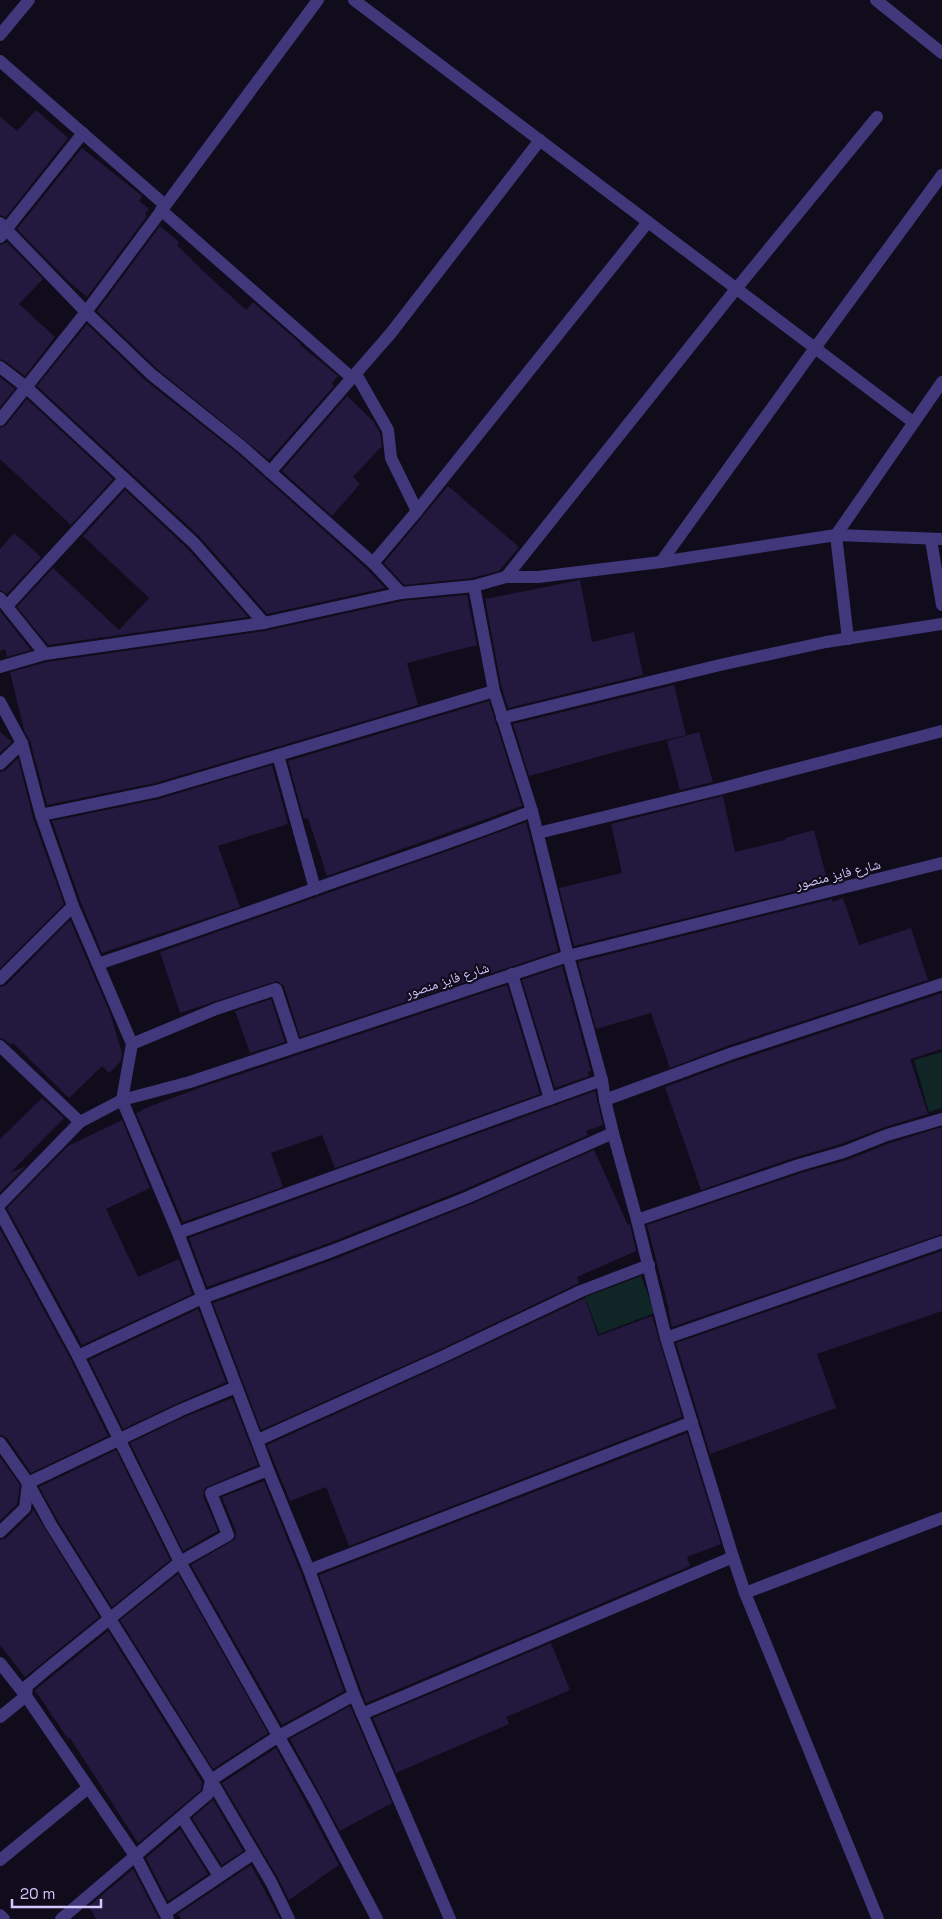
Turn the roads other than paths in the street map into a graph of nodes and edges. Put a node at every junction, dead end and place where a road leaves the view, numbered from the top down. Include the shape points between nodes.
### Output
1 (28, 0) edge
2 (318, 0) edge
3 (354, 0) edge
4 (876, 0) edge
5 (0, 35) edge
6 (942, 53) edge
7 (0, 61) edge
8 (876, 117) dead end
9 (83, 133) junction
10 (540, 140) junction
11 (942, 175) edge
12 (163, 207) junction
13 (648, 222) junction
14 (2, 230) edge
15 (736, 288) junction
16 (86, 312) junction
17 (815, 348) junction
18 (0, 367) edge
19 (354, 376) junction
20 (942, 382) edge
21 (26, 387) junction
22 (0, 420) edge
23 (913, 422) junction
24 (270, 472) junction
25 (124, 479) junction
26 (417, 512) junction
27 (836, 535) junction
28 (936, 540) edge
29 (661, 562) junction
30 (373, 563) junction
31 (506, 577) junction
32 (474, 586) junction
33 (401, 593) junction
34 (3, 602) edge
35 (942, 605) edge
36 (264, 623) junction
37 (942, 624) edge
38 (848, 639) junction
39 (45, 654) junction
40 (0, 667) edge
41 (494, 692) junction
42 (0, 702) edge
43 (502, 718) junction
44 (942, 731) edge
45 (22, 743) junction
46 (278, 755) junction
47 (0, 764) edge
48 (532, 811) junction
49 (41, 815) junction
50 (538, 832) junction
51 (942, 864) edge
52 (315, 889) junction
53 (73, 906) junction
54 (568, 956) junction
55 (98, 964) junction
56 (512, 974) junction
57 (0, 979) edge
58 (942, 984) edge
59 (132, 1044) junction
60 (0, 1046) edge
61 (295, 1046) junction
62 (602, 1080) junction
63 (550, 1099) junction
64 (122, 1100) junction
65 (605, 1100) junction
66 (942, 1119) edge
67 (80, 1122) junction
68 (613, 1133) junction
69 (0, 1204) edge
70 (0, 1212) edge
71 (637, 1220) junction
72 (178, 1233) junction
73 (942, 1242) edge
74 (649, 1265) junction
75 (202, 1298) junction
76 (666, 1338) junction
77 (78, 1356) junction
78 (236, 1387) junction
79 (692, 1422) junction
80 (119, 1440) junction
81 (258, 1440) junction
82 (0, 1443) edge
83 (268, 1470) junction
84 (28, 1483) junction
85 (942, 1518) edge
86 (0, 1532) edge
87 (733, 1557) junction
88 (180, 1562) junction
89 (309, 1570) junction
90 (745, 1593) junction
91 (110, 1620) junction
92 (0, 1663) edge
93 (354, 1695) junction
94 (26, 1696) junction
95 (362, 1714) junction
96 (0, 1717) edge
97 (277, 1737) junction
98 (211, 1780) junction
99 (88, 1788) junction
100 (182, 1816) junction
101 (254, 1853) junction
102 (136, 1857) junction
103 (0, 1860) edge
104 (219, 1876) junction
105 (0, 1915) edge
106 (167, 1916) edge
107 (4, 1919) edge
108 (61, 1919) edge
109 (289, 1919) edge
110 (377, 1919) edge
111 (450, 1919) edge
112 (878, 1919) edge

1 - 5 street
2 - 12 street
3 - 10 street
4 - 6 street
7 - 9 street
8 - 15 street
9 - 12 street
9 - 14 street
10 - 13 street
10 - 19 street
11 - 17 street
12 - 16 street
12 - 19 street
13 - 15 street
13 - 26 street
14 - 16 street
15 - 17 street
15 - 31 street
16 - 21 street
16 - 24 street via 151,374
17 - 23 street
17 - 29 street
18 - 21 street
19 - 24 street
19 - 26 street via 388,430 390,458
20 - 23 street
21 - 22 street
21 - 25 street
23 - 27 street
24 - 30 street
25 - 34 street
25 - 36 street via 194,544
26 - 30 street
27 - 28 street
27 - 29 street
27 - 38 street
28 - 35 street
29 - 31 street via 538,577
30 - 33 street
31 - 32 street
32 - 33 street
32 - 41 street
33 - 36 street
34 - 39 street
36 - 39 street
37 - 38 street
38 - 43 street via 720,664
39 - 40 street
41 - 43 street
41 - 46 street
42 - 45 street
43 - 48 street
44 - 50 street
45 - 47 street
45 - 49 street
46 - 49 street via 157,791
46 - 52 street
48 - 50 street
48 - 52 street
49 - 53 street
50 - 54 street
51 - 54 street, شارع فايز منصور
52 - 55 street
53 - 55 street
53 - 57 street
54 - 56 street, شارع فايز منصور
54 - 62 street
55 - 59 street
56 - 61 street, شارع فايز منصور
56 - 63 street
58 - 65 street via 730,1054
59 - 61 street via 276,989
59 - 64 street
60 - 67 street
61 - 64 street, شارع فايز منصور via 190,1082
62 - 63 street
62 - 65 street
63 - 72 street
64 - 67 street, شارع فايز منصور
64 - 72 street
65 - 68 street
66 - 71 street
67 - 69 street, شارع فايز منصور
68 - 71 street
68 - 75 street via 457,1202 332,1252
70 - 77 street
71 - 74 street
72 - 75 street
73 - 76 street
74 - 76 street
74 - 81 street via 581,1291
75 - 77 street
75 - 78 street
76 - 79 street
77 - 80 street
78 - 80 street
78 - 81 street
79 - 87 street
79 - 89 street
80 - 84 street
80 - 88 street
81 - 83 street
82 - 84 street
83 - 88 street via 211,1493 228,1535
83 - 89 street
84 - 86 street via 25,1508
84 - 91 street
85 - 90 street
87 - 90 street
87 - 95 street
88 - 91 street
88 - 97 street
89 - 93 street
90 - 112 street
91 - 94 street via 28,1686
91 - 98 street
92 - 94 street
93 - 95 street
93 - 97 street
94 - 96 street
94 - 99 street
95 - 111 street
97 - 98 street
97 - 110 street
98 - 100 street via 208,1794
98 - 101 street
99 - 102 street
99 - 103 street
100 - 102 street
100 - 104 street
101 - 104 street
101 - 109 street
102 - 106 street
102 - 108 street
104 - 106 street
105 - 107 street

